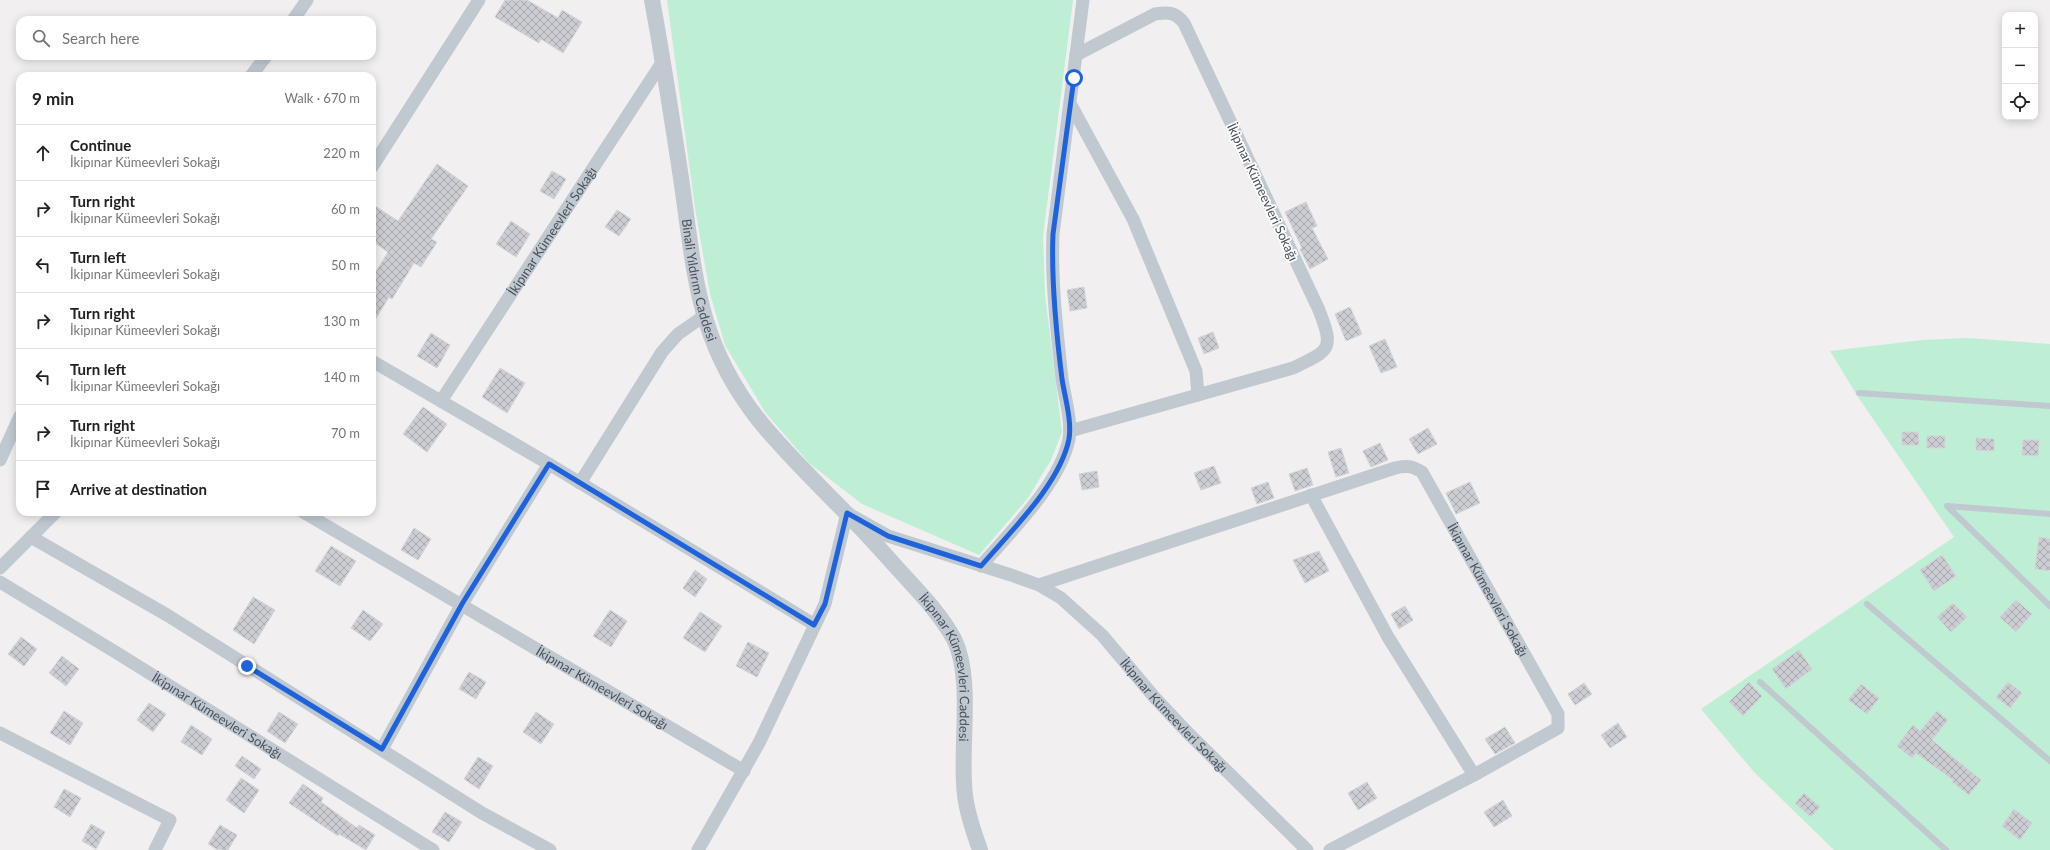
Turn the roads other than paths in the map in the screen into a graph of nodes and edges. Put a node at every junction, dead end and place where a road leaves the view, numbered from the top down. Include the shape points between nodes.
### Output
1 (307, 0) edge
2 (479, 0) edge
3 (652, 0) edge
4 (1083, 0) edge
5 (296, 16) edge
6 (1076, 56) junction
7 (263, 60) edge
8 (663, 61) junction
9 (254, 72) edge
10 (1070, 105) junction
11 (376, 161) edge
12 (704, 316) junction
13 (376, 363) edge
14 (1859, 393) dead end
15 (1198, 395) junction
16 (441, 401) junction
17 (2050, 406) edge
18 (16, 425) edge
19 (1070, 431) junction
20 (0, 460) edge
21 (549, 464) junction
22 (580, 483) junction
23 (1311, 495) junction
24 (847, 513) junction
25 (2050, 514) edge
26 (52, 516) edge
27 (310, 516) edge
28 (31, 537) junction
29 (981, 566) junction
30 (0, 568) edge
31 (0, 582) edge
32 (1039, 585) junction
33 (462, 604) junction
34 (1867, 604) dead end
35 (2050, 606) edge
36 (814, 625) junction
37 (1760, 682) dead end
38 (0, 733) edge
39 (382, 749) junction
40 (2050, 760) edge
41 (744, 771) junction
42 (1474, 775) junction
43 (155, 850) edge
44 (433, 850) edge
45 (550, 850) edge
46 (698, 850) edge
47 (980, 850) edge
48 (1306, 850) edge
49 (1330, 850) edge
50 (1946, 850) edge

1 - 5 street
2 - 11 street
3 - 8 street, Binali Yıldırım Caddesi
4 - 6 street
6 - 10 street
6 - 15 street, İkipınar Kümeevleri Sokağı via 1156,14 1168,12 1177,15 1184,23 1328,333 1328,343 1322,352 1293,368
7 - 9 street
8 - 12 street, Binali Yıldırım Caddesi via 694,271
8 - 16 street, İkipınar Kümeevleri Sokağı
10 - 15 street via 1133,219 1196,371
10 - 19 street via 1052,259 1062,379
12 - 22 street via 678,334 662,352
12 - 24 street, Binali Yıldırım Caddesi via 720,360 757,418 810,478
13 - 16 street
14 - 17 lane
15 - 19 street, İkipınar Kümeevleri Sokağı
16 - 21 street
18 - 20 street
19 - 29 street via 1069,440 1052,478 1030,509
21 - 22 street
21 - 33 street
22 - 36 street
23 - 32 street, İkipınar Kümeevleri Sokağı
23 - 42 street via 1388,637
23 - 42 street, İkipınar Kümeevleri Sokağı via 1405,466 1414,467 1422,472 1427,480 1558,714 1558,728 1550,734
24 - 29 street, İkipınar Kümeevleri Sokağı via 888,536
24 - 36 street via 825,604
24 - 47 street, İkipınar Kümeevleri Caddesi via 914,587 954,640 961,659 964,692 965,795
25 - 35 lane via 1947,506
26 - 28 street
27 - 33 street, İkipınar Kümeevleri Sokağı
28 - 30 street
28 - 39 street via 167,615
29 - 32 street, İkipınar Kümeevleri Sokağı
31 - 44 street, İkipınar Kümeevleri Sokağı via 130,660
32 - 48 street, İkipınar Kümeevleri Sokağı via 1061,598 1080,614 1188,733
33 - 39 street
33 - 41 street, İkipınar Kümeevleri Sokağı
34 - 40 lane
36 - 41 street via 763,736
37 - 50 lane
38 - 43 street via 170,820
39 - 45 street via 482,812
41 - 46 street
42 - 49 street, İkipınar Kümeevleri Sokağı

